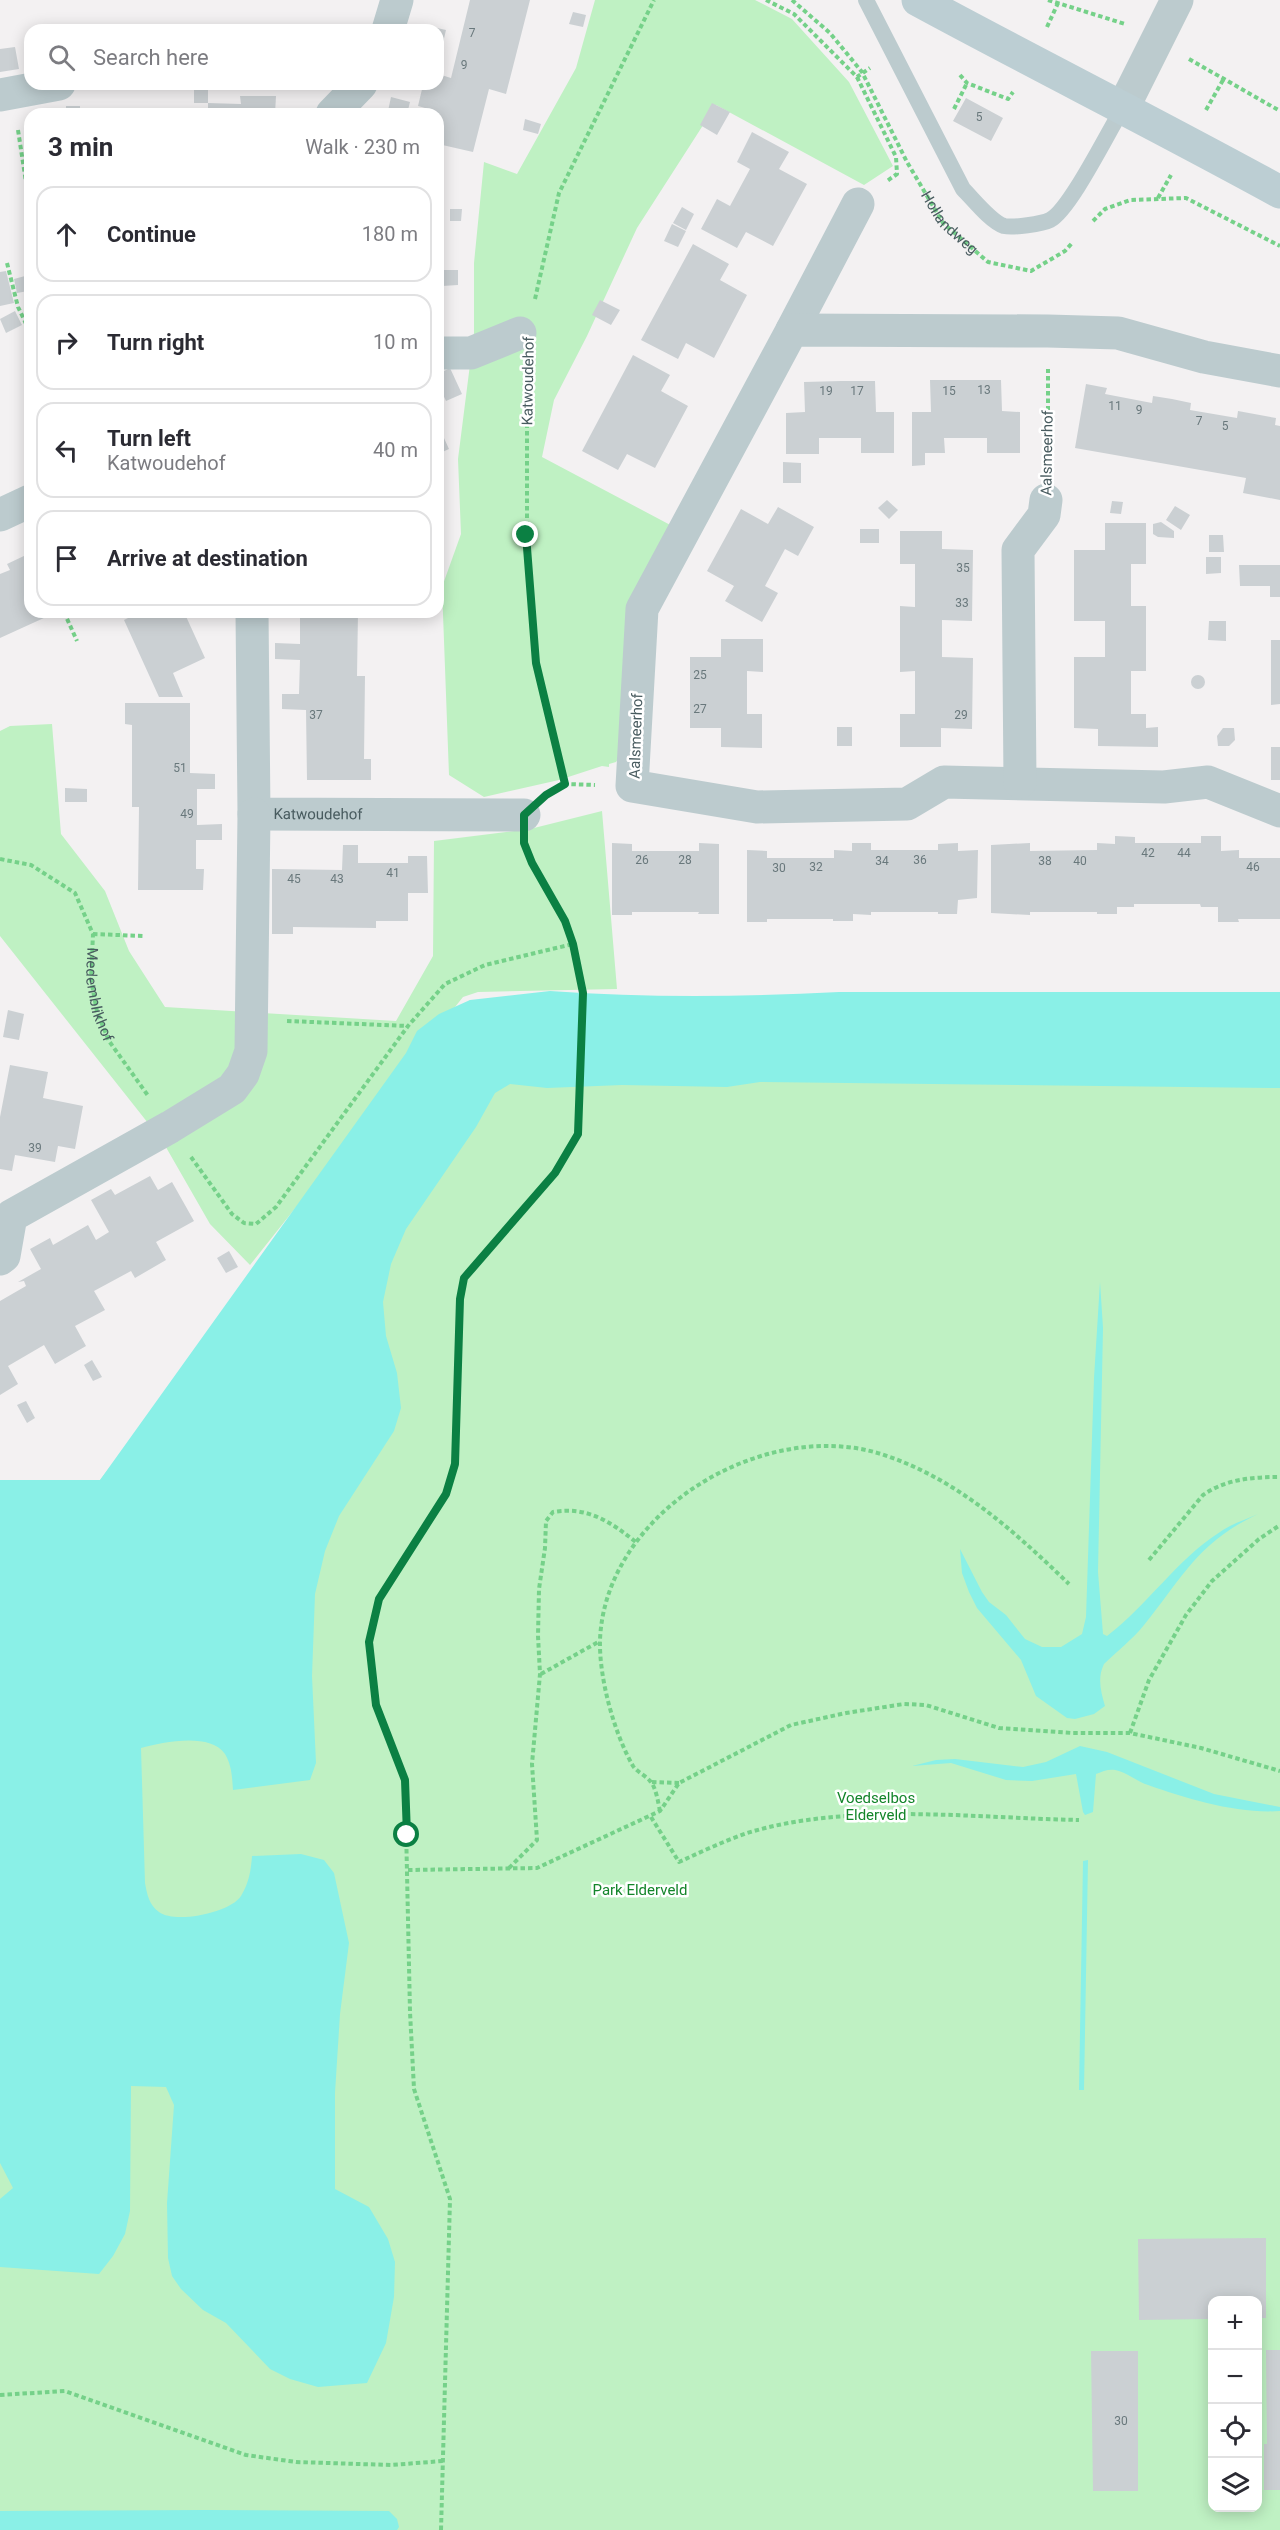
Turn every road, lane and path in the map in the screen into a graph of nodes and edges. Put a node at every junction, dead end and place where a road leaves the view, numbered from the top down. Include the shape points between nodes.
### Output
1 (397, 0) edge
2 (654, 0) edge
3 (766, 0) edge
4 (792, 0) edge
5 (866, 0) edge
6 (918, 0) edge
7 (1048, 0) edge
8 (1177, 0) edge
9 (390, 24) edge
10 (1157, 40) junction
11 (893, 57) junction
12 (862, 72) junction
13 (960, 75) dead end
14 (857, 77) junction
15 (1223, 80) dead end
16 (967, 82) dead end
17 (27, 90) edge
18 (355, 90) edge
19 (6, 94) edge
20 (338, 108) edge
21 (1123, 108) junction
22 (1280, 111) edge
23 (24, 173) edge
24 (1280, 192) edge
25 (858, 204) joint
26 (1089, 225) dead end
27 (1081, 234) dead end
28 (1280, 246) edge
29 (7, 263) dead end
30 (24, 320) edge
31 (527, 320) joint
32 (792, 330) junction
33 (1048, 331) junction
34 (444, 353) edge
35 (527, 365) dead end
36 (1280, 371) edge
37 (1046, 500) joint
38 (24, 504) edge
39 (0, 515) edge
40 (67, 618) edge
41 (252, 618) edge
42 (77, 641) dead end
43 (1020, 782) junction
44 (1280, 811) edge
45 (254, 814) junction
46 (524, 815) junction
47 (0, 859) edge
48 (93, 934) junction
49 (143, 936) dead end
50 (573, 944) junction
51 (251, 1019) junction
52 (408, 1026) junction
53 (170, 1127) junction
54 (0, 1259) edge
55 (1280, 1477) edge
56 (1280, 1525) edge
57 (636, 1543) junction
58 (1149, 1560) dead end
59 (1069, 1584) dead end
60 (600, 1641) junction
61 (540, 1674) junction
62 (1131, 1732) junction
63 (1280, 1771) edge
64 (652, 1782) junction
65 (679, 1783) junction
66 (660, 1811) junction
67 (651, 1817) junction
68 (1079, 1820) dead end
69 (509, 1869) junction
70 (408, 1870) junction
71 (0, 2395) edge
72 (442, 2461) junction
73 (441, 2530) edge

1 - 9 street
2 - 31 path via 559,193
3 - 14 path via 795,14
4 - 12 path, Hollandweg via 830,33
5 - 11 lane, Hollandweg
6 - 21 street
7 - 10 path via 1126,25
8 - 10 street
10 - 21 street
11 - 12 path
11 - 21 lane, Hollandweg via 963,189 1004,226 1051,220 1068,202
12 - 14 path
12 - 27 path, Hollandweg via 943,223 988,262 1032,271 1065,251
13 - 16 path
14 - 25 path via 896,157 897,174
15 - 22 path
17 - 19 street
18 - 20 street
19 - 23 path
21 - 24 street
25 - 32 street, Aalsmeerhof
26 - 28 path via 1105,208 1130,200 1186,198
29 - 30 path
31 - 34 street, Katwoudehof via 471,353
32 - 33 street
32 - 43 street, Aalsmeerhof via 642,609 632,786 757,807 908,804 944,782
33 - 36 street via 1118,333 1204,357
33 - 37 path, Aalsmeerhof
35 - 46 path, Katwoudehof via 526,535 536,663 565,784
37 - 43 street, Aalsmeerhof via 1044,515 1018,550
38 - 39 street
40 - 42 path
41 - 45 street, Katwoudehof
43 - 44 street, Aalsmeerhof via 1164,787 1208,782
45 - 46 street, Katwoudehof
45 - 51 street, Katwoudehof
46 - 50 path via 524,843
47 - 48 path, Medemblikhof via 31,865 75,892
48 - 49 path
48 - 53 path, Medemblikhof via 91,979 97,1012 109,1041
50 - 52 path via 485,965 445,984
50 - 70 path via 583,993 578,1134 555,1173 464,1278 455,1464 446,1494 379,1599 369,1642 376,1705 405,1780
51 - 52 path
51 - 53 street, Katwoudehof via 251,1051 243,1074 231,1089
52 - 53 path, Medemblikhof via 276,1208 256,1224 243,1223 232,1214
53 - 54 street via 11,1216 4,1256
55 - 58 path via 1245,1478 1214,1487 1203,1494
56 - 62 path via 1212,1581 1186,1615 1149,1680
57 - 59 path via 667,1508 702,1482 762,1454 798,1448 841,1448 878,1453 955,1488 1006,1525
57 - 60 path via 615,1577
57 - 61 path via 611,1522 581,1511 553,1512 546,1521 538,1613
60 - 61 path
60 - 64 path via 619,1737 635,1769
61 - 69 path via 532,1764 537,1840
62 - 63 path
62 - 65 path via 999,1728 926,1705 904,1704 791,1725
64 - 65 path
64 - 66 path
65 - 66 path
66 - 67 path
67 - 68 path via 679,1862 748,1833 806,1821 870,1815
67 - 69 path via 537,1868
69 - 70 path
70 - 72 path via 414,2088 450,2199
71 - 72 path via 65,2391 246,2455 296,2462
72 - 73 path

